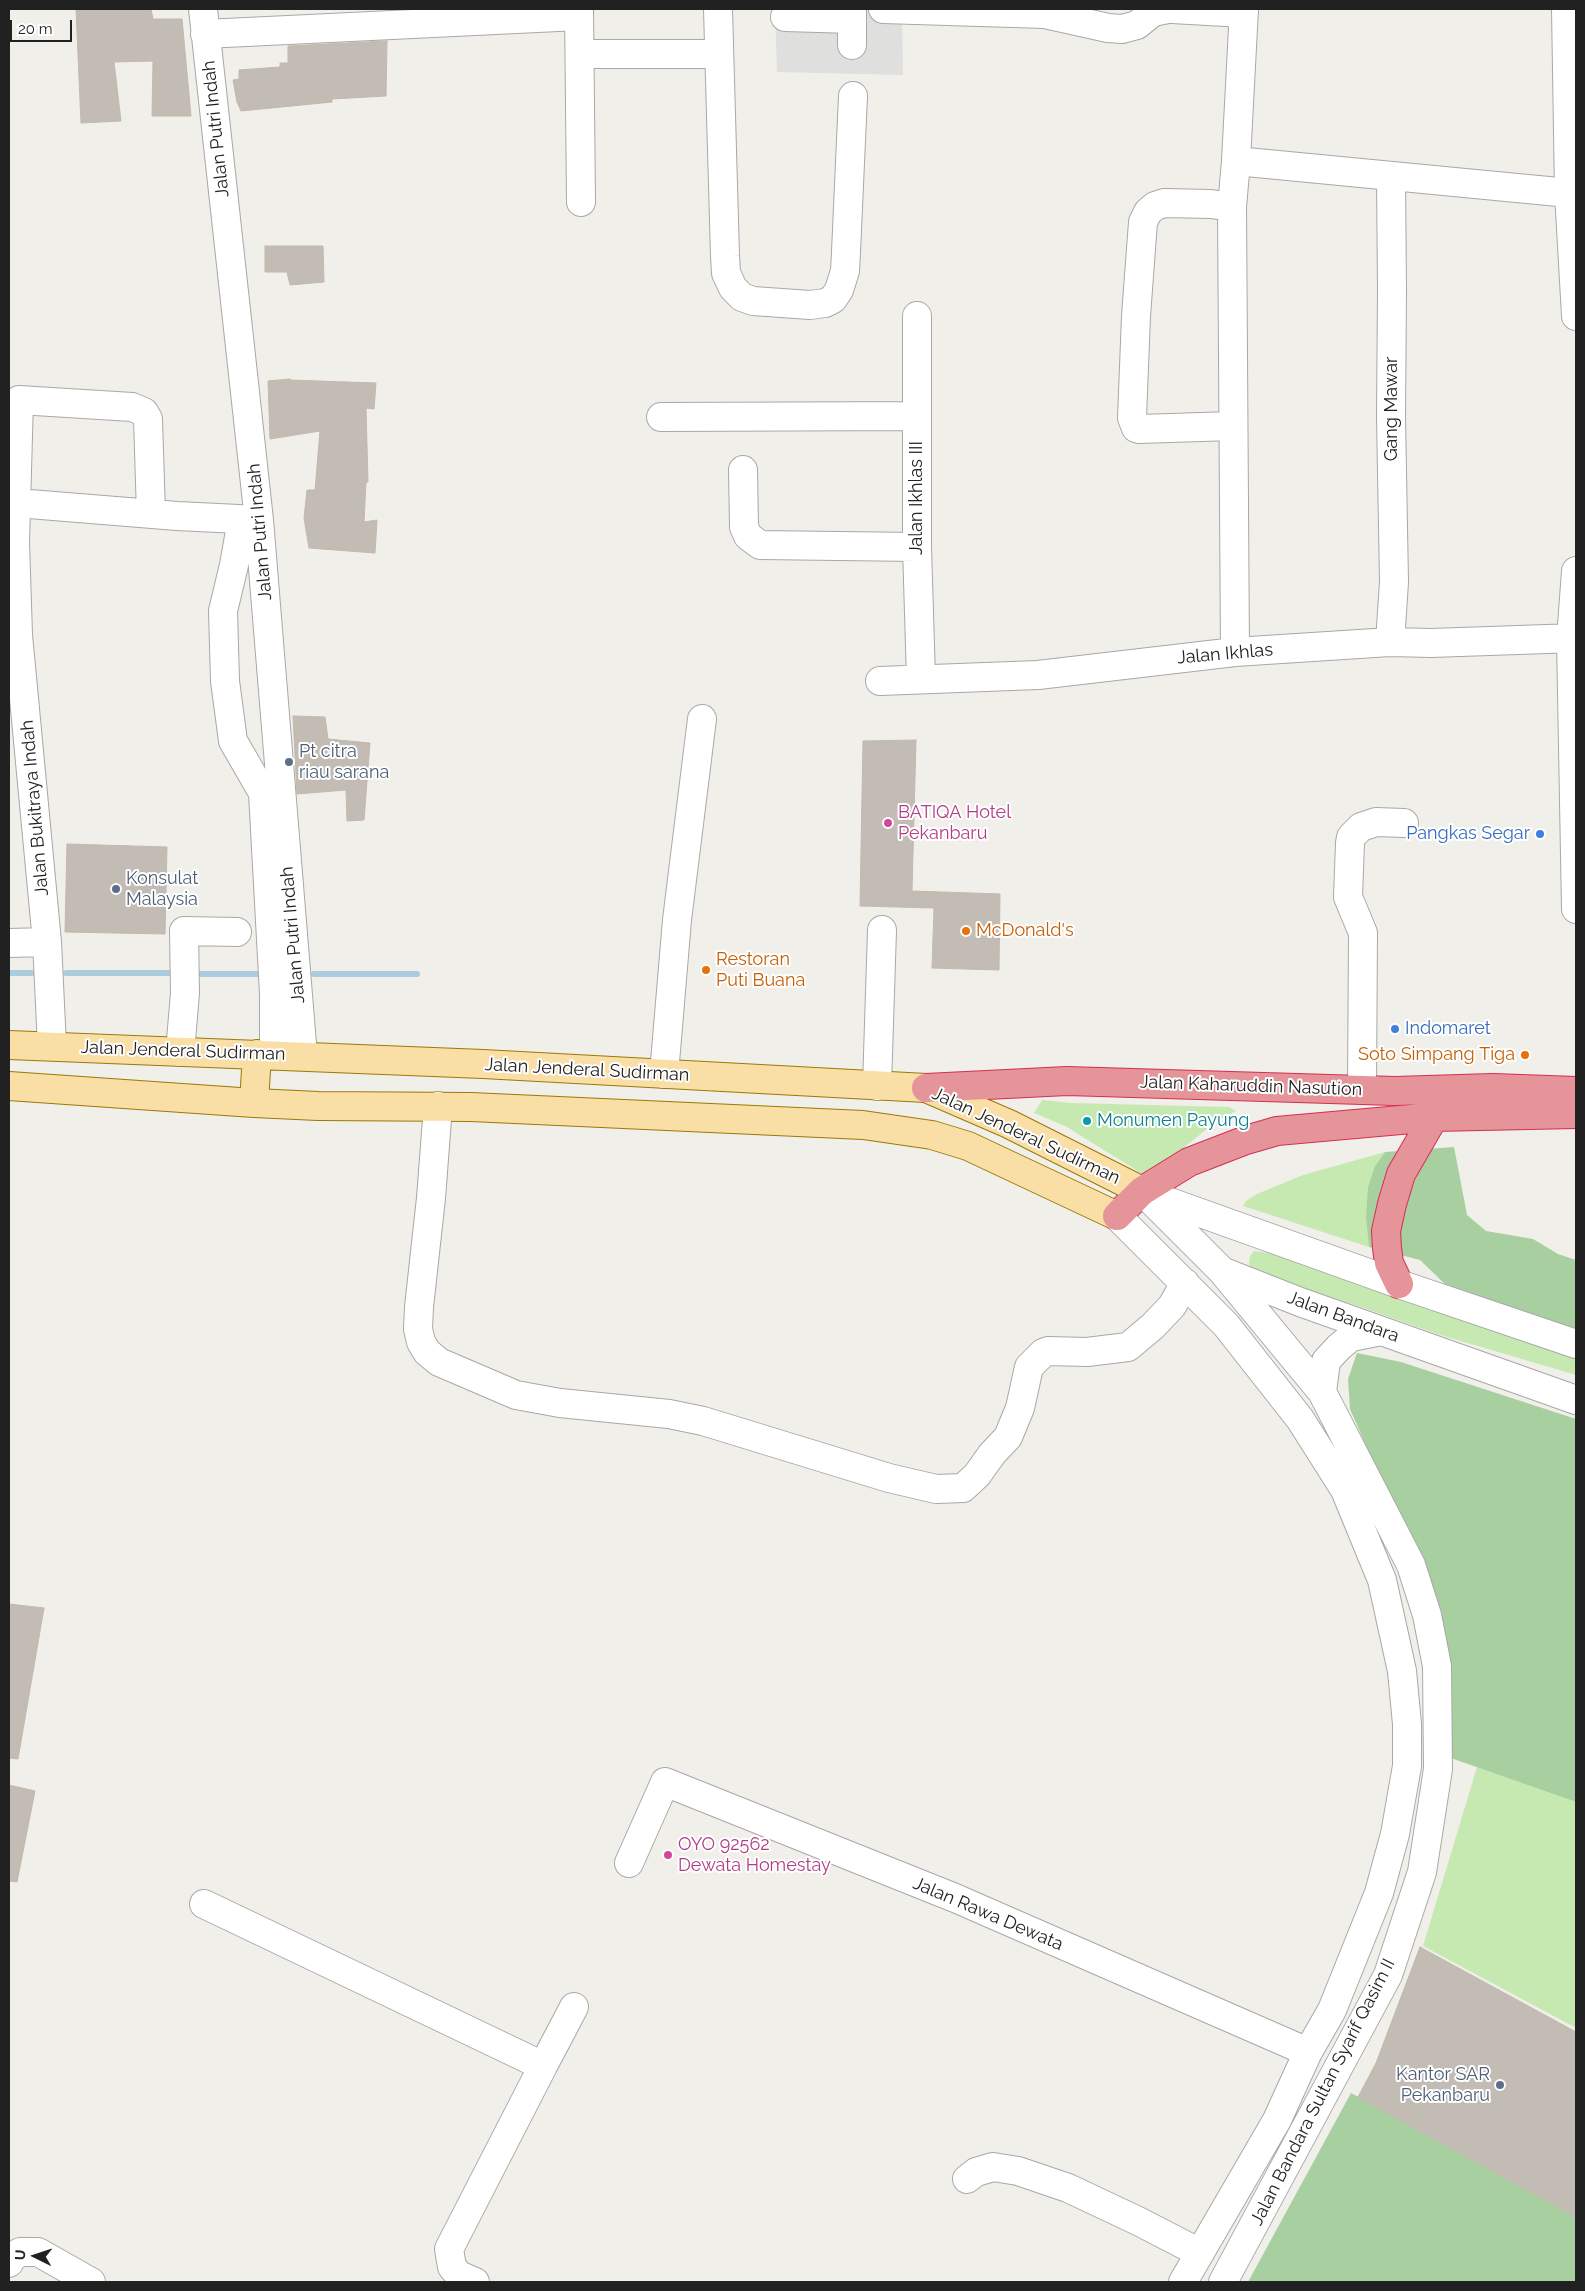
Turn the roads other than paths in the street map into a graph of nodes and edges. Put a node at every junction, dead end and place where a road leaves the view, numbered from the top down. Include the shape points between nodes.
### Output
1 (718, 9) edge
2 (883, 9) edge
3 (1170, 9) edge
4 (1566, 9) edge
5 (1244, 11) edge
6 (579, 13) edge
7 (785, 17) dead end
8 (204, 21) edge
9 (852, 24) edge
10 (580, 54) junction
11 (719, 54) junction
12 (853, 96) dead end
13 (1236, 161) junction
14 (1391, 176) junction
15 (1569, 193) junction
16 (581, 202) dead end
17 (1232, 207) junction
18 (917, 316) dead end
19 (1576, 316) edge
20 (916, 416) junction
21 (661, 417) dead end
22 (1233, 426) junction
23 (743, 470) dead end
24 (17, 503) junction
25 (150, 514) junction
26 (250, 520) junction
27 (917, 547) junction
28 (12, 569) edge
29 (1576, 571) edge
30 (1573, 638) edge
31 (1390, 642) junction
32 (1235, 652) junction
33 (920, 679) junction
34 (880, 681) dead end
35 (702, 719) dead end
36 (263, 793) junction
37 (283, 814) junction
38 (1574, 818) edge
39 (1404, 823) dead end
40 (1576, 910) edge
41 (882, 930) dead end
42 (237, 932) dead end
43 (47, 942) junction
44 (9, 943) edge
45 (9, 1045) edge
46 (52, 1046) junction
47 (180, 1052) junction
48 (266, 1054) junction
49 (302, 1056) junction
50 (664, 1074) junction
51 (877, 1086) junction
52 (926, 1088) junction
53 (9, 1090) edge
54 (1362, 1090) junction
55 (1576, 1092) edge
56 (254, 1103) junction
57 (438, 1106) junction
58 (1576, 1114) edge
59 (1434, 1117) junction
60 (1142, 1191) junction
61 (1116, 1216) junction
62 (1222, 1271) junction
63 (1185, 1283) junction
64 (1399, 1284) junction
65 (1382, 1331) junction
66 (1576, 1344) edge
67 (1322, 1392) junction
68 (1576, 1400) edge
69 (629, 1863) dead end
70 (204, 1904) dead end
71 (574, 2007) dead end
72 (1308, 2052) junction
73 (543, 2066) junction
74 (967, 2179) dead end
75 (1218, 2221) junction
76 (1248, 2236) junction
77 (1200, 2253) junction
78 (9, 2263) edge
79 (91, 2282) edge
80 (475, 2282) edge
81 (1183, 2282) edge
82 (1223, 2282) edge

1 - 11 street
2 - 3 street via 1045,14 1122,29 1137,25 1153,12
3 - 5 street
4 - 15 street
5 - 13 street
6 - 8 street
6 - 10 street
7 - 9 street
8 - 26 street, Jalan Putri Indah
10 - 11 street
10 - 16 street
11 - 12 street via 726,274 733,288 742,297 753,301 810,305 825,303 839,290 845,271
13 - 14 street
13 - 17 street
14 - 15 street
14 - 31 street, Gang Mawar via 1394,582
15 - 19 street
17 - 22 street
17 - 22 street via 1164,203 1148,212 1143,222 1132,418 1139,429
18 - 20 street, Jalan Ikhlas III
20 - 21 street
20 - 27 street, Jalan Ikhlas III
22 - 32 street
23 - 27 street via 744,527 748,536 760,546
24 - 25 street
24 - 25 street, Jalan Bukitraya Indah via 19,400 132,407 144,412 148,419
24 - 28 street, Jalan Bukitraya Indah
25 - 26 street
26 - 36 street via 234,565 223,611 225,681 233,741
26 - 37 street, Jalan Putri Indah
27 - 33 street, Jalan Ikhlas III
28 - 43 street, Jalan Bukitraya Indah
29 - 30 street
30 - 31 street, Jalan Ikhlas
30 - 38 street
31 - 32 street, Jalan Ikhlas
32 - 33 street, Jalan Ikhlas via 1038,675
33 - 34 street, Jalan Ikhlas
35 - 50 street via 677,920
36 - 37 street
36 - 48 street via 274,994
37 - 49 street, Jalan Putri Indah
38 - 40 street
39 - 54 street via 1376,822 1360,827 1350,843 1348,897 1362,933
41 - 51 street
42 - 47 street via 184,932
43 - 44 street
43 - 46 street, Jalan Bukitraya Indah
45 - 46 main road, Jalan Jenderal Sudirman
46 - 47 main road, Jalan Jenderal Sudirman
47 - 48 main road, Jalan Jenderal Sudirman
48 - 49 main road, Jalan Jenderal Sudirman
48 - 56 main road
49 - 50 main road, Jalan Jenderal Sudirman
50 - 51 main road, Jalan Jenderal Sudirman
51 - 52 main road, Jalan Jenderal Sudirman
52 - 54 highway, Jalan Kaharuddin Nasution via 1067,1081
52 - 60 main road, Jalan Jenderal Sudirman via 1009,1124
53 - 56 main road, Jalan Jenderal Sudirman
54 - 55 highway, Jalan Kaharuddin Nasution via 1493,1088
56 - 57 main road, Jalan Jenderal Sudirman
57 - 61 main road, Jalan Jenderal Sudirman via 716,1117 903,1130 968,1146
57 - 63 street via 418,1329 421,1342 439,1362 516,1395 560,1403 669,1414 889,1478 936,1489 962,1488 1008,1437 1020,1408 1029,1366 1043,1353 1128,1347 1172,1306
58 - 59 highway, Jalan Kaharuddin Nasution
59 - 60 highway, Jalan Kaharuddin Nasution via 1277,1131 1189,1162
59 - 64 highway via 1401,1174 1386,1231 1389,1263
60 - 61 highway, Jalan Kaharuddin Nasution
60 - 62 street, Jalan Bandara Sultan Syarif Qasim II
60 - 64 street
61 - 62 street, Jalan Bandara
61 - 63 street, Jalan Bandara Sultan Syarif Qasim II
62 - 65 street, Jalan Bandara
62 - 67 street, Jalan Bandara Sultan Syarif Qasim II
63 - 72 street, Jalan Bandara Sultan Syarif Qasim II via 1265,1372 1300,1418 1345,1490 1382,1580 1402,1671 1407,1766 1395,1834 1379,1893 1332,2010
64 - 66 street
65 - 67 street via 1352,1337 1339,1347 1326,1361
65 - 68 street, Jalan Bandara
67 - 76 street, Jalan Bandara Sultan Syarif Qasim II via 1411,1565 1427,1615 1437,1666 1438,1769 1422,1872 1388,1975
69 - 72 street, Jalan Rawa Dewata via 665,1782 955,1898
70 - 73 street
71 - 73 street
72 - 75 street, Jalan Bandara Sultan Syarif Qasim II via 1277,2120
73 - 80 street via 449,2249 452,2267 459,2275
74 - 77 street via 993,2166 1018,2171 1068,2188
75 - 76 street
75 - 77 street, Jalan Bandara Sultan Syarif Qasim II
76 - 82 street, Jalan Bandara Sultan Syarif Qasim II
77 - 81 street, Jalan Bandara Sultan Syarif Qasim II
78 - 79 street via 20,2252 38,2252

